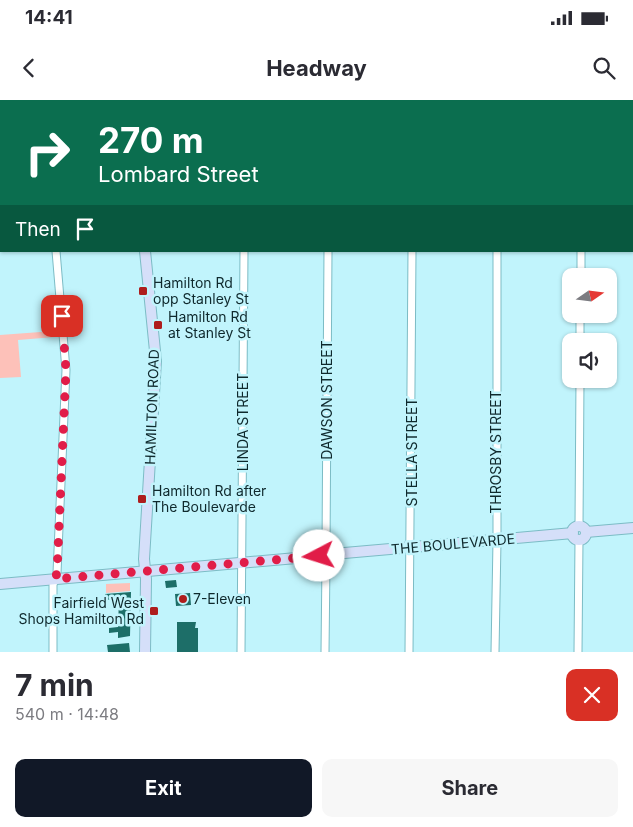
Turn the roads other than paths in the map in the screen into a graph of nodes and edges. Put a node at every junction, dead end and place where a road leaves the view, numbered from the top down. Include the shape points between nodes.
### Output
1 (56, 252) edge
2 (145, 252) edge
3 (244, 252) edge
4 (328, 252) edge
5 (412, 252) edge
6 (496, 252) edge
7 (581, 252) edge
8 (581, 268) edge
9 (580, 388) edge
10 (633, 528) edge
11 (579, 533) junction
12 (497, 541) junction
13 (411, 548) junction
14 (326, 555) junction
15 (242, 562) junction
16 (145, 571) junction
17 (55, 579) junction
18 (0, 584) edge
19 (53, 652) edge
20 (145, 652) edge
21 (241, 652) edge
22 (325, 652) edge
23 (410, 652) edge
24 (495, 652) edge
25 (578, 652) edge

1 - 17 street via 66,370
2 - 16 street, HAMILTON ROAD via 156,361
3 - 15 street, LINDA STREET
4 - 14 street, DAWSON STREET
5 - 13 street, STELLA STREET
6 - 12 street, THROSBY STREET
7 - 8 street
9 - 11 street
10 - 11 street, THE BOULEVARDE
11 - 12 street, THE BOULEVARDE
11 - 25 street
12 - 13 street, THE BOULEVARDE
12 - 24 street, THROSBY STREET
13 - 14 street, THE BOULEVARDE
13 - 23 street, STELLA STREET
14 - 15 street, THE BOULEVARDE
14 - 22 street, DAWSON STREET
15 - 16 street, THE BOULEVARDE
15 - 21 street, LINDA STREET
16 - 17 street, THE BOULEVARDE
16 - 20 street, HAMILTON ROAD
17 - 18 street, THE BOULEVARDE
17 - 19 street

